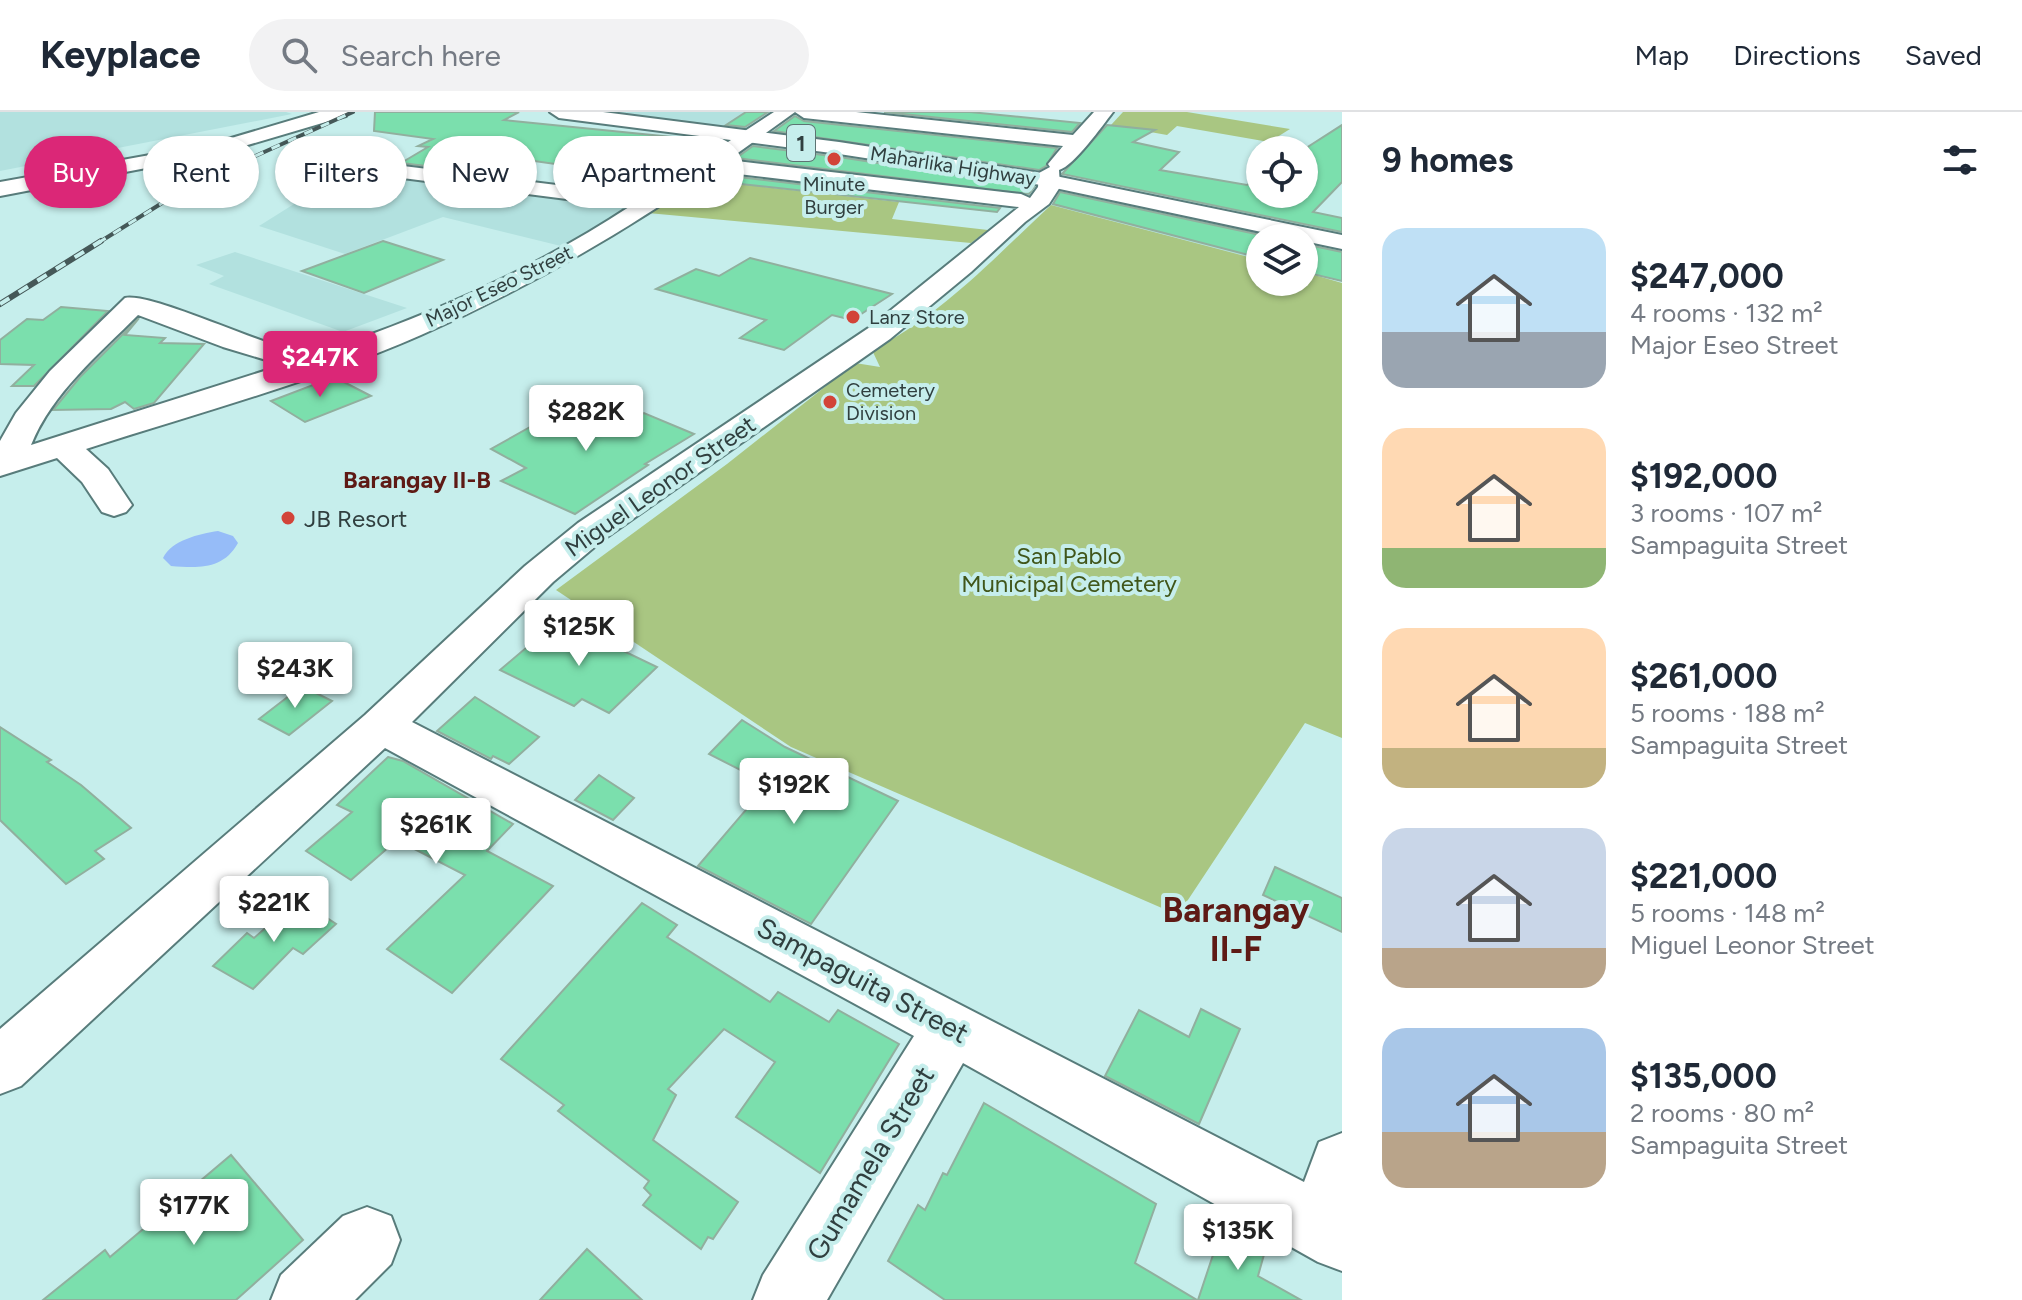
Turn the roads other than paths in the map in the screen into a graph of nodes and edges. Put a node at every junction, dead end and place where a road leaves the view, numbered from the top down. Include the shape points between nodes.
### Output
1 (339, 112) edge
2 (559, 112) edge
3 (786, 112) edge
4 (804, 112) edge
5 (1104, 112) edge
6 (747, 136) junction
7 (744, 138) edge
8 (1080, 142) junction
9 (744, 169) edge
10 (407, 172) edge
11 (1048, 178) junction
12 (0, 189) edge
13 (553, 191) edge
14 (644, 208) edge
15 (1019, 209) junction
16 (1342, 242) edge
17 (314, 365) junction
18 (63, 446) junction
19 (4, 465) edge
20 (114, 505) dead end
21 (381, 726) junction
22 (952, 1027) junction
23 (0, 1067) edge
24 (1342, 1164) edge
25 (1332, 1233) edge
26 (367, 1240) dead end
27 (306, 1300) edge
28 (788, 1300) edge

1 - 12 street via 214,149
2 - 6 street, Maharlika Highway / 1
3 - 6 street, Major Eseo Street
4 - 8 street
5 - 8 street, Miguel Leonor Street
6 - 7 street, Major Eseo Street
6 - 11 street, Maharlika Highway / 1
8 - 11 street, Miguel Leonor Street
9 - 15 street
10 - 13 street
11 - 15 street, Miguel Leonor Street via 1047,191 1027,214
11 - 16 street, Maharlika Highway / 1
14 - 17 street, Major Eseo Street via 550,263 410,330
15 - 21 street, Miguel Leonor Street via 953,275 880,333 591,531
17 - 18 street, Major Eseo Street
17 - 19 street via 134,304 55,385 13,440
18 - 19 street, Major Eseo Street
18 - 20 street via 96,476
21 - 22 street, Sampaguita Street
21 - 23 street, Miguel Leonor Street
22 - 25 street, Sampaguita Street
22 - 28 street, Gumamela Street
24 - 25 street
26 - 27 street

